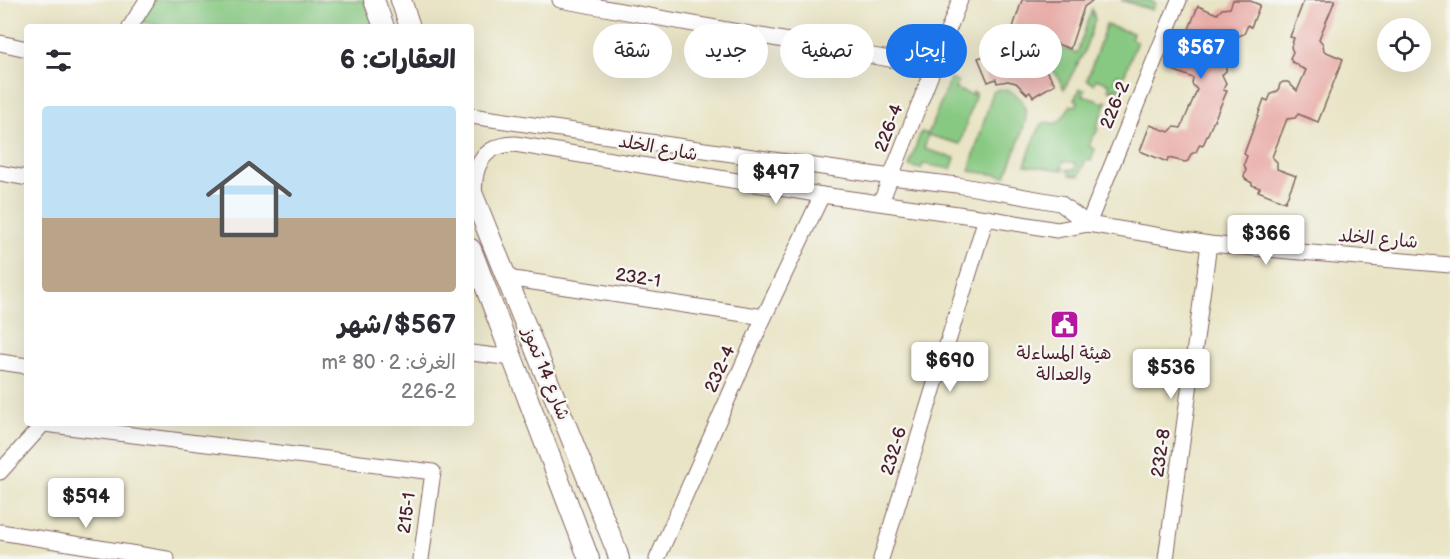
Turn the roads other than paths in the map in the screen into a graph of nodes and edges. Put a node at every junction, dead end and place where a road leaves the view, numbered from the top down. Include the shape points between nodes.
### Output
1 (147, 0) edge
2 (374, 0) edge
3 (401, 0) edge
4 (560, 0) edge
5 (960, 0) edge
6 (1179, 0) edge
7 (132, 24) edge
8 (383, 24) edge
9 (409, 24) edge
10 (951, 24) edge
11 (0, 43) edge
12 (24, 48) edge
13 (886, 58) edge
14 (930, 78) edge
15 (474, 116) edge
16 (0, 173) edge
17 (24, 177) edge
18 (891, 177) junction
19 (474, 178) edge
20 (822, 195) junction
21 (474, 197) edge
22 (881, 202) junction
23 (986, 218) junction
24 (1088, 224) junction
25 (1209, 244) junction
26 (474, 257) edge
27 (1450, 264) edge
28 (507, 278) junction
29 (764, 317) junction
30 (474, 353) edge
31 (513, 358) junction
32 (0, 362) edge
33 (24, 366) edge
34 (41, 426) edge
35 (68, 426) edge
36 (0, 472) edge
37 (0, 532) edge
38 (166, 559) edge
39 (421, 559) edge
40 (589, 559) edge
41 (619, 559) edge
42 (657, 559) edge
43 (881, 559) edge
44 (1166, 559) edge

1 - 7 street
2 - 8 main road
3 - 9 main road
4 - 13 street
5 - 10 street, 226-4
6 - 24 street, 226-2
11 - 12 street
14 - 18 street, 226-4
15 - 18 street, شارع الخلد
16 - 17 street
18 - 22 street, 226-4
18 - 24 street, شارع الخلد via 957,184 1060,203
19 - 20 street, شارع الخلد via 483,158 496,147 514,144
20 - 22 street, شارع الخلد
20 - 29 street, 232-4
21 - 28 main road, شارع 14 تموز
22 - 23 street, شارع الخلد
23 - 24 street, شارع الخلد via 1057,230
23 - 43 street, 232-6
24 - 25 street, شارع الخلد
25 - 27 street, شارع الخلد
25 - 44 street, 232-8
26 - 31 main road, شارع 14 تموز
28 - 29 street, 232-1
28 - 41 main road, شارع 14 تموز
29 - 42 street, 232-4
30 - 31 street
31 - 40 main road, شارع 14 تموز
32 - 33 street
34 - 36 street
35 - 39 street, 215-1 via 433,472
37 - 38 street

